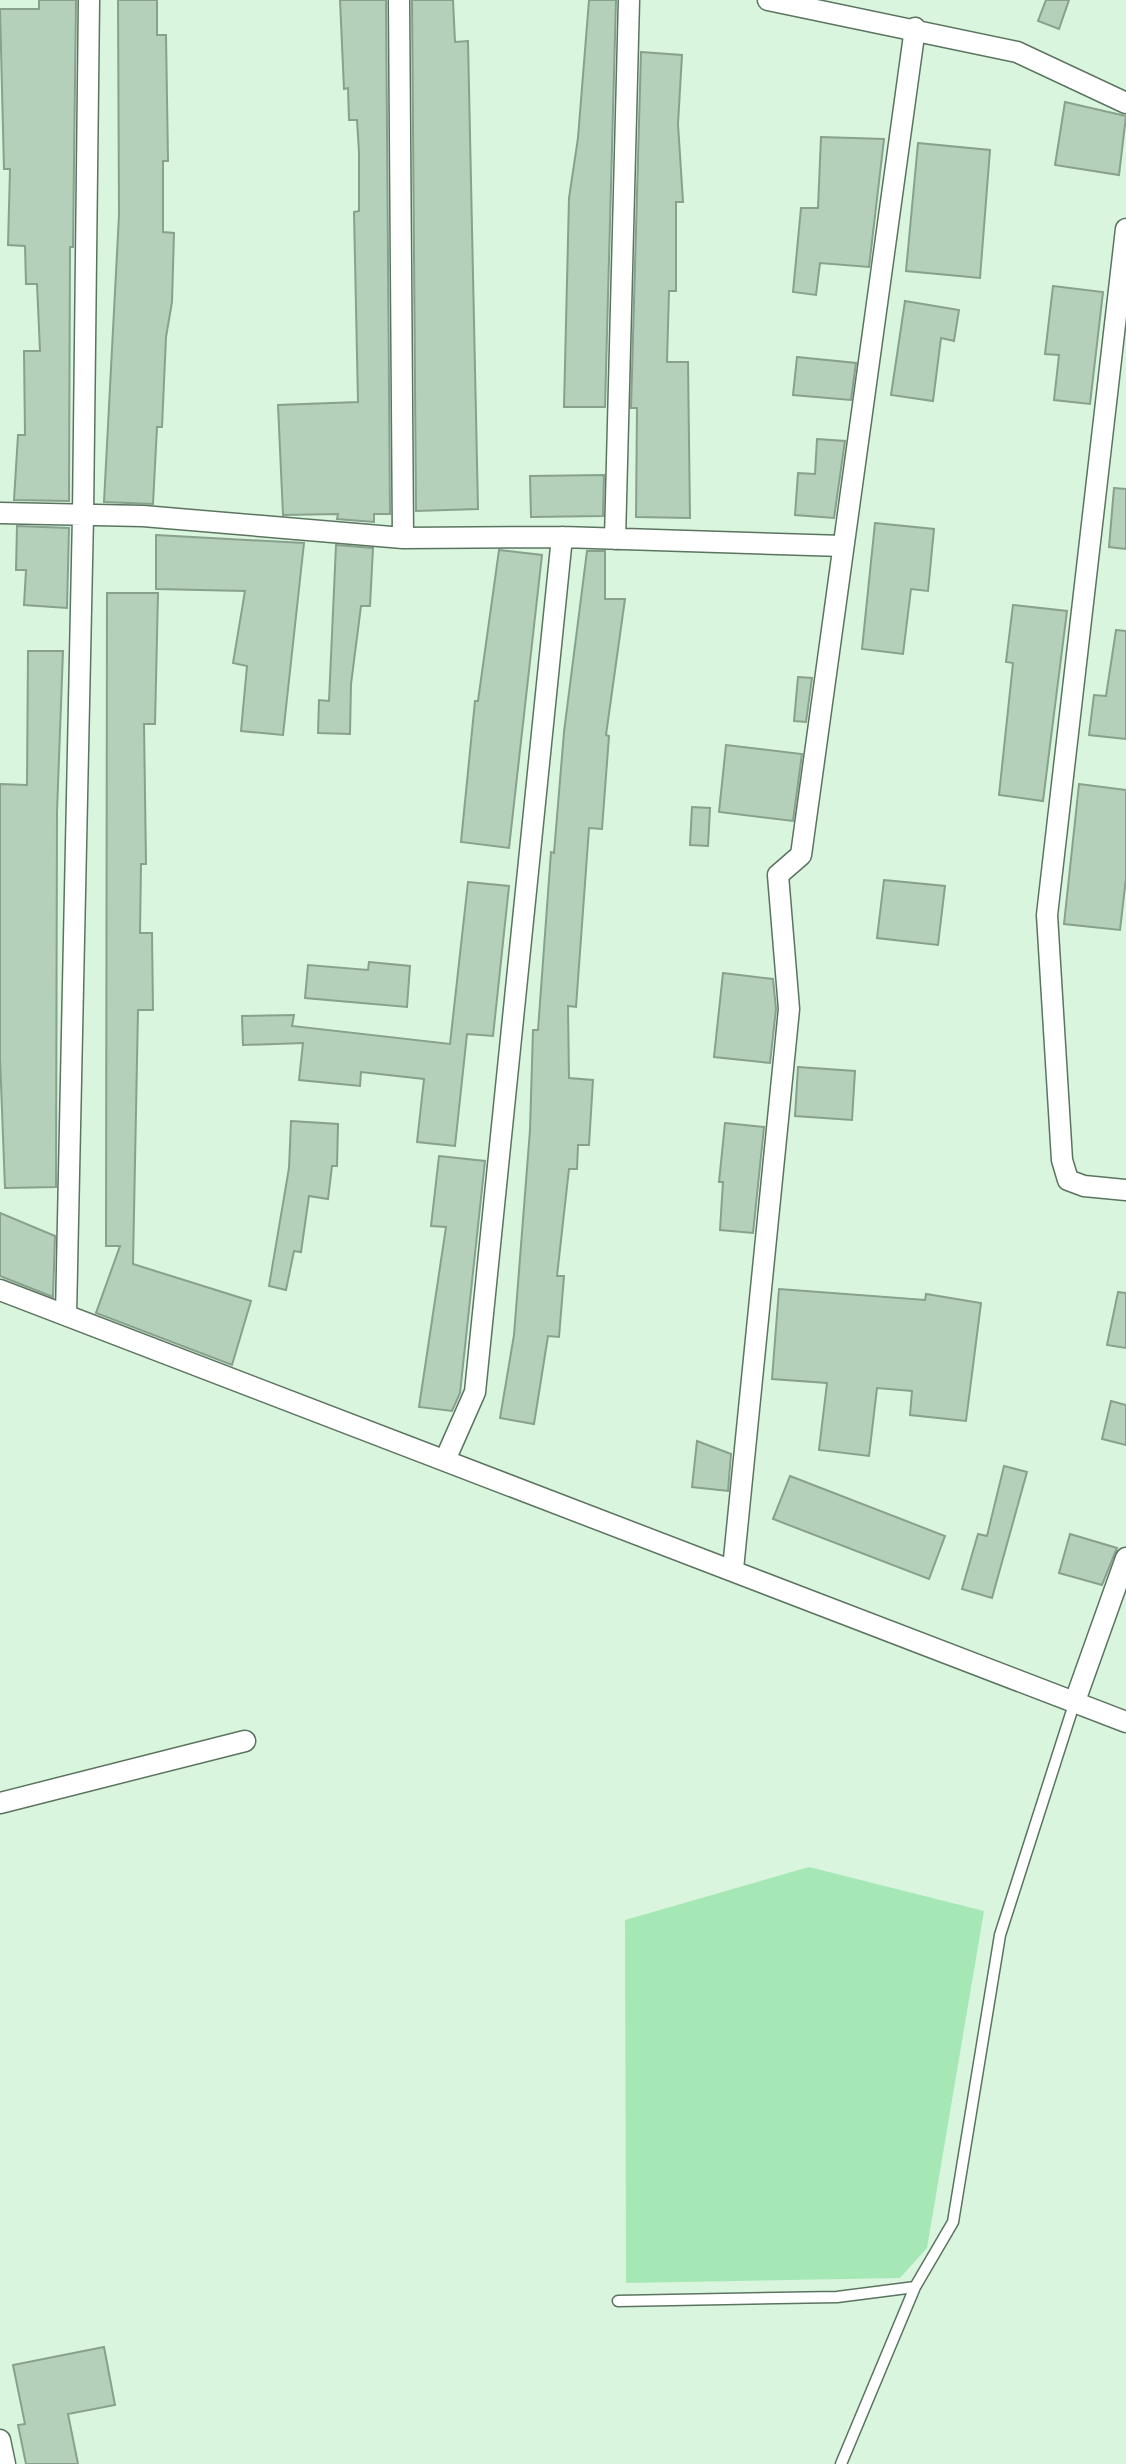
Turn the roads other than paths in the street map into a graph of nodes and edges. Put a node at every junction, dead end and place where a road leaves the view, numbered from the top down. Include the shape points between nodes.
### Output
1 (89, 0) edge
2 (399, 0) edge
3 (629, 0) edge
4 (768, 0) edge
5 (915, 28) junction
6 (1126, 103) edge
7 (1126, 229) edge
8 (0, 513) edge
9 (83, 515) junction
10 (562, 537) junction
11 (403, 538) junction
12 (615, 539) junction
13 (843, 546) junction
14 (1126, 1190) edge
15 (0, 1290) edge
16 (66, 1315) junction
17 (445, 1460) junction
18 (1126, 1558) edge
19 (733, 1569) junction
20 (1075, 1701) junction
21 (1126, 1722) edge
22 (245, 1741) dead end
23 (0, 1803) edge
24 (915, 2287) junction
25 (618, 2301) dead end
26 (0, 2440) edge
27 (5, 2464) edge
28 (841, 2464) edge

1 - 9 street
2 - 11 street
3 - 12 street
4 - 5 street
5 - 6 street via 1017,52
5 - 13 street
7 - 14 street via 1047,915 1062,1160 1068,1180
8 - 9 street
9 - 11 street
9 - 16 street
10 - 11 street
10 - 12 street
10 - 17 street via 475,1392
12 - 13 street
13 - 19 street via 801,855 778,875 789,1009
15 - 16 street
16 - 17 street
17 - 19 street
18 - 20 street
19 - 20 street
20 - 21 street
20 - 24 lane via 1000,1935 953,2222
22 - 23 street
24 - 25 lane via 837,2297
24 - 28 lane
26 - 27 street

